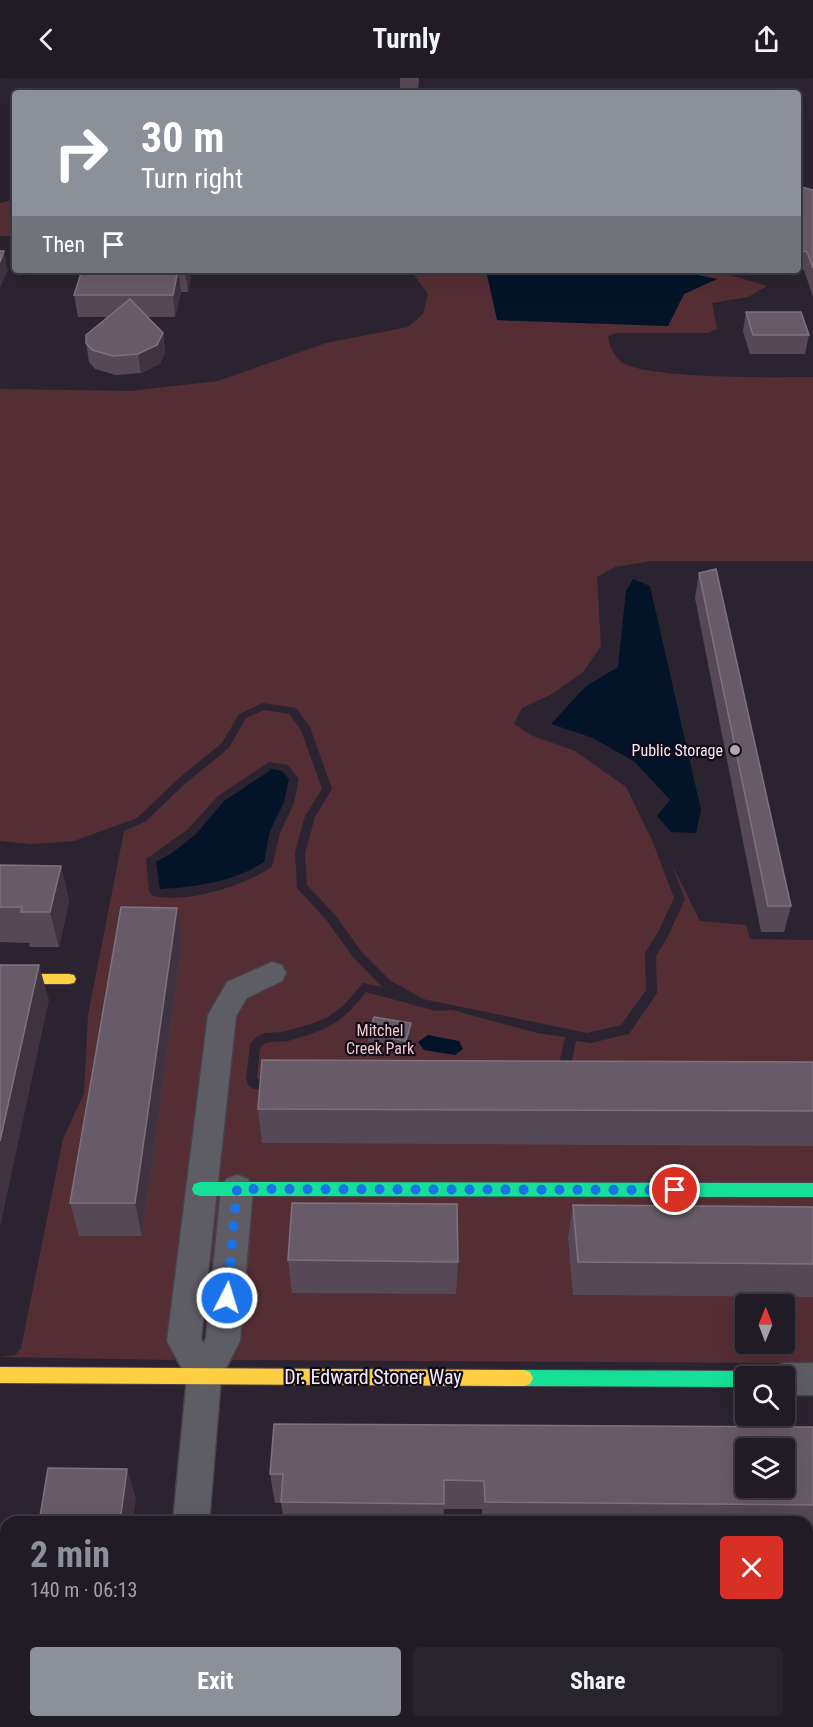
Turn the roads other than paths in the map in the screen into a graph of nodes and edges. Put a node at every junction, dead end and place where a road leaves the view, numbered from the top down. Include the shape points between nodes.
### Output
1 (272, 973) dead end
2 (0, 979) edge
3 (69, 979) dead end
4 (200, 1189) junction
5 (237, 1189) junction
6 (813, 1190) edge
7 (191, 1277) junction
8 (229, 1277) junction
9 (0, 1375) edge
10 (204, 1376) junction
11 (735, 1379) edge
12 (795, 1379) edge
13 (813, 1379) edge
14 (192, 1516) edge

1 - 4 street via 237,990 222,1015
2 - 3 street
4 - 5 street
4 - 7 street
5 - 6 street
5 - 8 street
7 - 8 street
7 - 10 street via 184,1341
8 - 10 street via 223,1341
9 - 10 street, Dr. Edward Stoner Way
10 - 11 street, Dr. Edward Stoner Way
10 - 14 street
12 - 13 street

